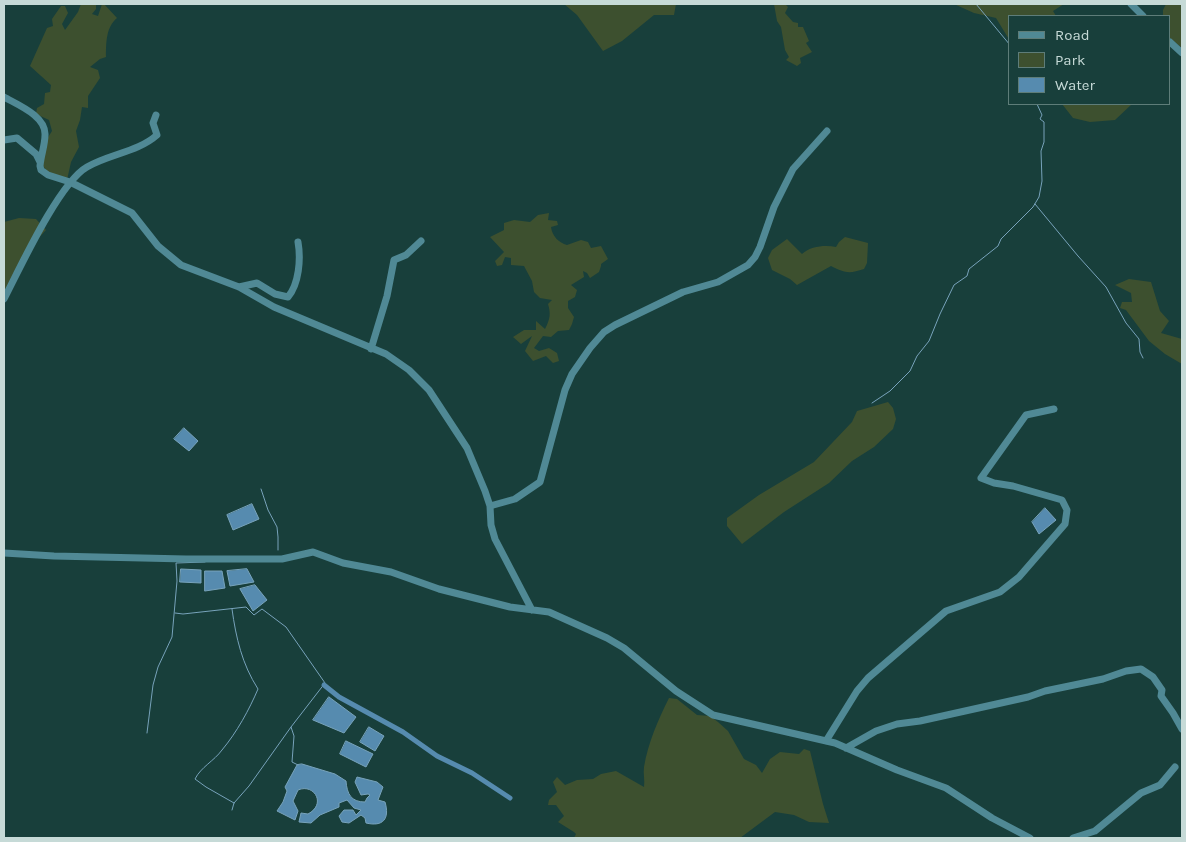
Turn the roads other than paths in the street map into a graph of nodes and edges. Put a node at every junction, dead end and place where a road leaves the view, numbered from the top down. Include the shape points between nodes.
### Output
1 (1131, 4) edge
2 (1141, 15) edge
3 (1171, 43) edge
4 (1182, 53) edge
5 (4, 97) edge
6 (156, 115) dead end
7 (828, 131) dead end
8 (4, 140) edge
9 (40, 162) junction
10 (70, 182) junction
11 (421, 241) dead end
12 (298, 242) dead end
13 (240, 287) junction
14 (4, 300) edge
15 (371, 349) junction
16 (1054, 409) dead end
17 (490, 506) junction
18 (4, 553) edge
19 (532, 610) junction
20 (1182, 729) edge
21 (826, 741) junction
22 (846, 748) junction
23 (1175, 767) dead end
24 (1030, 838) edge
25 (1074, 838) edge

1 - 2 street
3 - 4 street
5 - 9 street via 42,122 46,136
6 - 10 street via 153,123 157,135 154,138 85,168
7 - 17 street via 793,169 774,207 755,258 748,265 718,282 655,304 604,332 582,359 565,390 540,482 515,499
8 - 9 street via 17,138 36,154
9 - 10 street via 41,170 48,175
10 - 13 street via 132,213 158,246 180,265
10 - 14 street
11 - 15 street via 406,255 394,260
12 - 13 street via 300,255 293,291 288,297 275,294 257,283
13 - 15 street via 274,307
15 - 17 street via 400,362 429,390 467,448
16 - 21 street via 1026,415 981,478 1062,500 1068,510 1065,524 1019,577 1000,592 946,611 874,672 857,691
17 - 19 street via 495,539
18 - 19 street via 282,559 313,552 342,563 391,572 439,589
19 - 21 street via 549,612 607,638 713,715
20 - 22 street via 1153,677 1141,670 1126,671 988,707 897,724 876,731
21 - 22 street
22 - 24 street via 946,788
23 - 25 street via 1160,785 1141,793 1095,831

